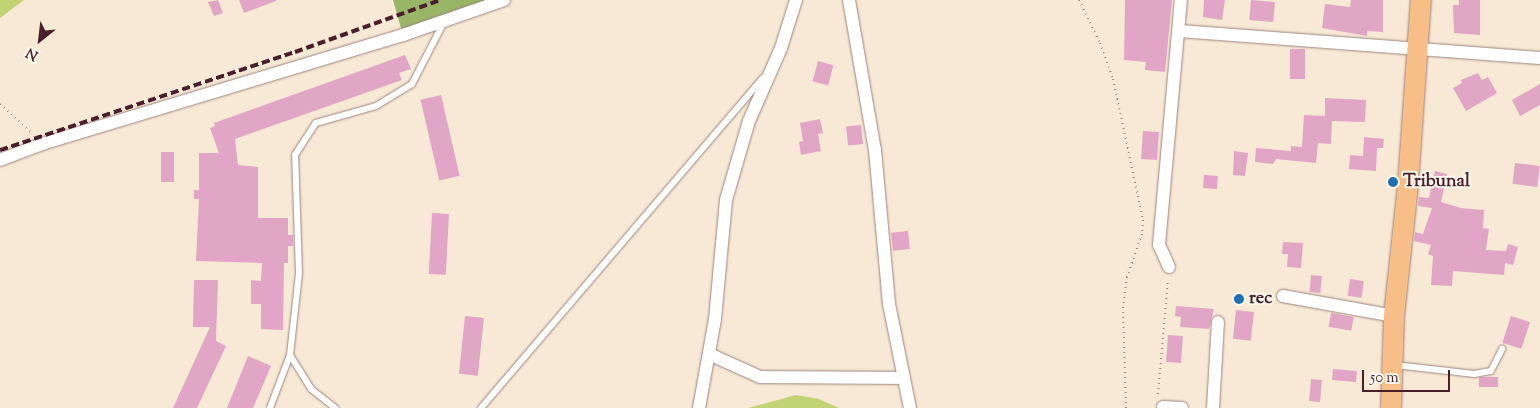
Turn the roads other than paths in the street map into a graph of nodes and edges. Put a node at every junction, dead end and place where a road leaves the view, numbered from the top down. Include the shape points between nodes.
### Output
1 (504, 0) edge
2 (796, 0) edge
3 (849, 0) edge
4 (1181, 0) edge
5 (1421, 0) edge
6 (445, 20) junction
7 (1179, 31) junction
8 (1418, 50) junction
9 (1540, 58) edge
10 (769, 72) junction
11 (0, 160) edge
12 (1169, 267) road end
13 (1283, 296) dead end
14 (1394, 316) junction
15 (1218, 322) dead end
16 (1502, 349) dead end
17 (709, 354) junction
18 (290, 355) junction
19 (1394, 365) junction
20 (904, 378) junction
21 (1163, 407) edge
22 (270, 408) edge
23 (335, 408) edge
24 (481, 408) edge
25 (698, 408) edge
26 (910, 408) edge
27 (1182, 408) edge
28 (1213, 408) edge
29 (1391, 408) edge

1 - 6 street
2 - 10 street via 781,48
3 - 20 street via 875,150 889,304
4 - 7 street
5 - 8 main road
6 - 11 street via 45,143
6 - 18 lane via 412,84 376,106 316,124 295,156 299,273
7 - 8 street
7 - 12 street via 1159,245
8 - 9 street
8 - 14 main road
10 - 17 street via 749,121 726,200
10 - 24 lane
13 - 14 street
14 - 19 main road
15 - 28 street
16 - 19 lane via 1491,371 1474,374
17 - 20 street via 760,376
17 - 25 street
18 - 22 lane
18 - 23 lane via 311,389
19 - 29 main road
20 - 26 street
21 - 27 street

